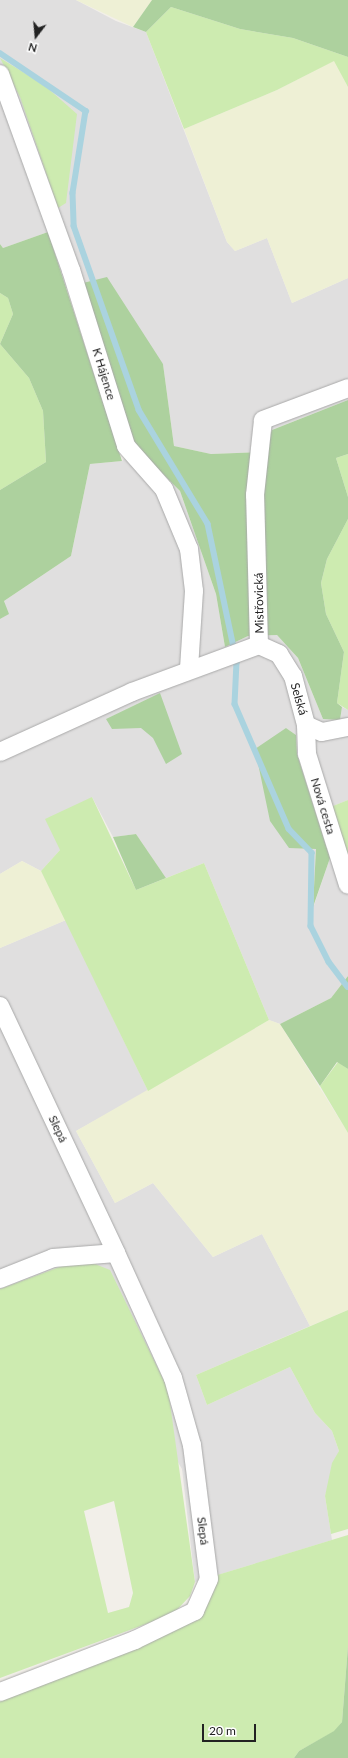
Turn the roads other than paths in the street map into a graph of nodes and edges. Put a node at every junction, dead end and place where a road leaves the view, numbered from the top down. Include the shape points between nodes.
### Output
1 (0, 74) edge
2 (348, 388) edge
3 (244, 651) junction
4 (189, 669) junction
5 (306, 726) junction
6 (348, 727) edge
7 (0, 752) edge
8 (348, 885) edge
9 (0, 1006) edge
10 (116, 1253) junction
11 (0, 1279) edge
12 (0, 1692) edge

1 - 4 street, K Hájence via 71,270 126,446 164,489 189,549 194,591
2 - 3 street, Mistřovická via 262,420
3 - 4 street
3 - 5 street, Selská via 279,654 292,676
4 - 7 street
5 - 6 street, Selská via 322,732
5 - 8 street, Nová cesta via 307,754
9 - 10 street, Slepá
10 - 11 street via 53,1258
10 - 12 street, Slepá via 173,1378 192,1445 209,1579 195,1611 135,1640

